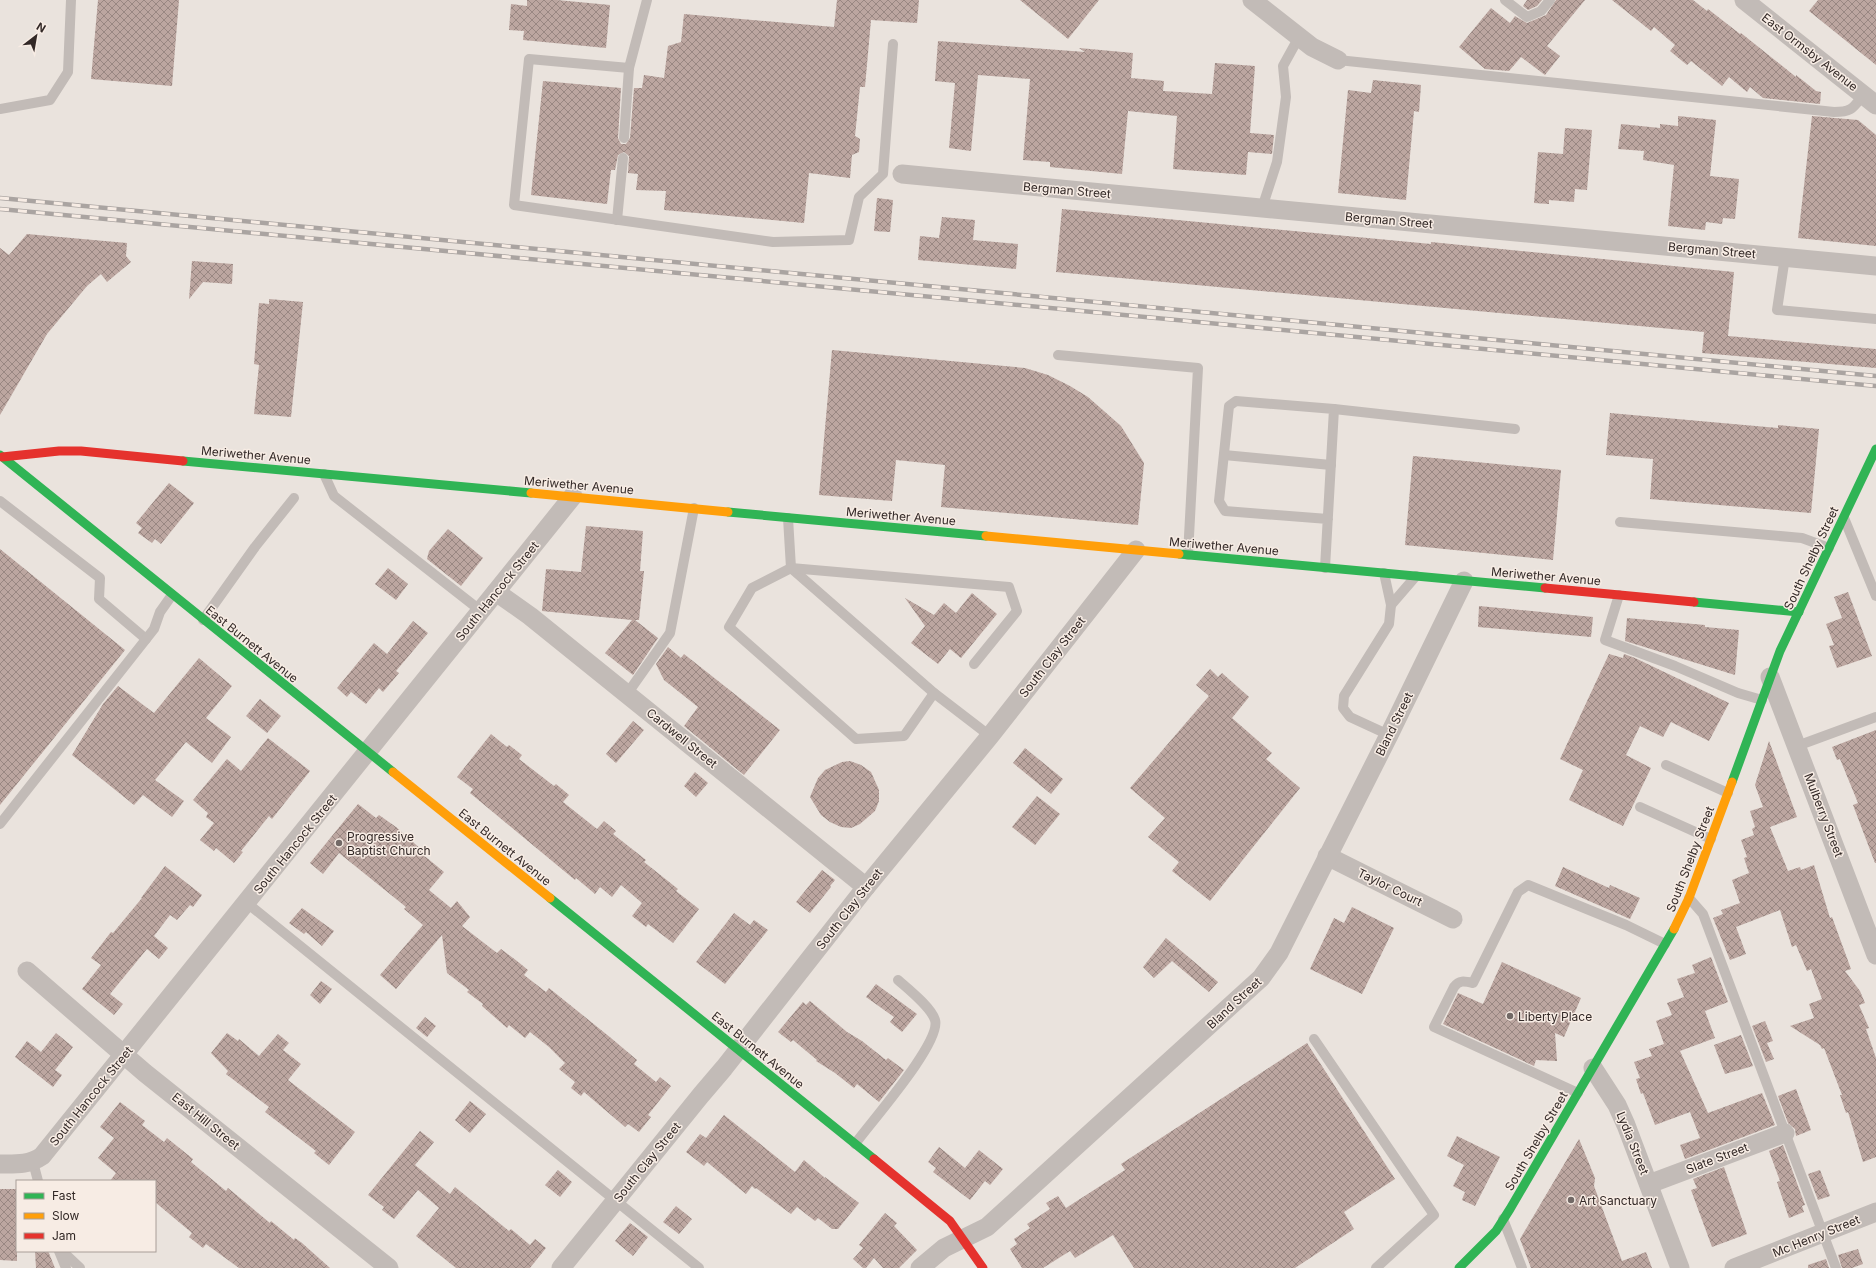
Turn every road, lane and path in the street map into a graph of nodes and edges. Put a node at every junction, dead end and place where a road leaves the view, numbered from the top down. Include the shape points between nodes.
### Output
1 (71, 0) edge
2 (647, 0) edge
3 (1252, 0) edge
4 (1506, 0) edge
5 (1550, 0) edge
6 (1744, 0) edge
7 (1299, 37) junction
8 (893, 44) dead end
9 (1338, 60) joint
10 (629, 68) junction
11 (1870, 100) edge
12 (0, 109) edge
13 (624, 138) dead end
14 (622, 158) dead end
15 (883, 174) junction
16 (902, 174) joint
17 (1262, 208) junction
18 (617, 220) junction
19 (1785, 257) junction
20 (1876, 266) edge
21 (1876, 319) edge
22 (1058, 356) dead end
23 (1334, 409) junction
24 (1515, 429) dead end
25 (1876, 449) edge
26 (1224, 455) junction
27 (1, 456) edge
28 (1331, 465) junction
29 (323, 473) junction
30 (573, 496) junction
31 (294, 498) dead end
32 (0, 501) edge
33 (694, 508) junction
34 (1844, 517) junction
35 (788, 518) junction
36 (1328, 519) junction
37 (1620, 522) dead end
38 (1829, 548) junction
39 (1136, 550) junction
40 (1188, 555) junction
41 (791, 568) junction
42 (1325, 568) junction
43 (1384, 573) junction
44 (1416, 576) junction
45 (1464, 581) junction
46 (1875, 589) edge
47 (496, 592) junction
48 (172, 595) junction
49 (1619, 595) junction
50 (1391, 605) junction
51 (481, 611) junction
52 (1799, 612) junction
53 (203, 620) junction
54 (146, 639) junction
55 (974, 664) dead end
56 (1770, 676) junction
57 (934, 692) junction
58 (627, 694) junction
59 (1762, 700) junction
60 (1876, 717) edge
61 (1389, 735) junction
62 (990, 736) junction
63 (1797, 746) junction
64 (367, 752) junction
65 (1666, 765) dead end
66 (1728, 793) junction
67 (1640, 807) dead end
68 (0, 824) edge
69 (1711, 839) junction
70 (1327, 856) junction
71 (866, 887) junction
72 (1689, 898) junction
73 (247, 903) junction
74 (1453, 918) dead end
75 (1666, 944) junction
76 (1876, 955) edge
77 (27, 971) dead end
78 (898, 980) dead end
79 (1314, 1039) dead end
80 (739, 1050) junction
81 (125, 1054) junction
82 (1593, 1068) junction
83 (1578, 1094) junction
84 (1785, 1132) junction
85 (854, 1144) junction
86 (33, 1162) junction
87 (0, 1164) edge
88 (38, 1180) edge
89 (1649, 1184) junction
90 (616, 1200) junction
91 (1876, 1212) edge
92 (1503, 1219) junction
93 (1823, 1233) junction
94 (964, 1238) junction
95 (61, 1252) edge
96 (62, 1252) edge
97 (66, 1268) edge
98 (80, 1268) edge
99 (389, 1268) edge
100 (561, 1268) edge
101 (699, 1268) edge
102 (920, 1268) edge
103 (983, 1268) edge
104 (1376, 1268) edge
105 (1459, 1268) edge
106 (1522, 1268) edge
107 (1680, 1268) edge
108 (1734, 1268) edge
109 (1836, 1268) edge

1 - 12 lane via 68,72 50,100
2 - 10 lane
3 - 7 street
4 - 5 lane via 1527,17 1541,11
6 - 11 street, East Ormsby Avenue
7 - 9 street via 1312,47
7 - 17 lane via 1284,66 1286,97 1277,162
8 - 15 lane
9 - 11 lane via 1834,112 1846,112
10 - 13 lane
10 - 18 lane via 529,59 514,205
14 - 18 lane
15 - 16 lane
15 - 18 lane via 859,197 849,240 773,242
16 - 17 street, Bergman Street
17 - 19 street, Bergman Street
19 - 20 street, Bergman Street
19 - 21 lane via 1777,310
22 - 40 lane via 1198,368
23 - 24 lane
23 - 26 lane via 1236,401 1229,406
23 - 28 lane
25 - 34 street, South Shelby Street
26 - 28 lane
26 - 36 lane via 1219,501 1225,511
27 - 29 street, Meriwether Avenue via 81,451
27 - 48 street, East Burnett Avenue
28 - 36 lane
29 - 30 street, Meriwether Avenue
29 - 51 lane via 334,496
30 - 33 street, Meriwether Avenue
30 - 47 street, South Hancock Street
31 - 53 lane
32 - 54 lane via 100,578 98,600
33 - 35 street, Meriwether Avenue
33 - 58 lane via 670,632
34 - 38 street, South Shelby Street
34 - 46 lane
35 - 39 street, Meriwether Avenue
35 - 41 lane
36 - 42 lane
37 - 38 lane via 1802,538
38 - 52 street, South Shelby Street
39 - 40 street, Meriwether Avenue
39 - 62 street, South Clay Street
40 - 42 street, Meriwether Avenue
41 - 55 lane via 1009,587 1017,611
41 - 57 lane
41 - 57 lane via 752,588 729,627 856,739 904,736
42 - 43 street, Meriwether Avenue
43 - 44 street, Meriwether Avenue
43 - 50 lane
44 - 45 street, Meriwether Avenue
44 - 50 lane
45 - 49 street, Meriwether Avenue
45 - 61 street, Bland Street
47 - 51 street, South Hancock Street
47 - 58 street, Cardwell Street
48 - 53 street, East Burnett Avenue
48 - 54 lane
49 - 52 street, Meriwether Avenue
49 - 59 lane via 1605,640 1738,693
50 - 61 lane via 1390,624 1344,696 1343,708 1350,717
51 - 64 street, South Hancock Street
52 - 56 street, South Shelby Street
53 - 64 street, East Burnett Avenue
54 - 68 lane
56 - 59 street, South Shelby Street
56 - 63 street, Mulberry Street
57 - 62 lane
58 - 71 street, Cardwell Street
59 - 66 street, South Shelby Street
60 - 63 lane
61 - 70 street, Bland Street
62 - 71 street, South Clay Street
63 - 76 street, Mulberry Street
64 - 73 street, South Hancock Street
64 - 80 street, East Burnett Avenue
65 - 66 lane
66 - 69 street, South Shelby Street
67 - 69 lane
69 - 72 street, South Shelby Street
70 - 74 street, Taylor Court
70 - 94 street, Bland Street via 1278,953 1262,978 987,1227
71 - 80 street, South Clay Street
72 - 75 street, South Shelby Street
72 - 84 lane via 1703,914
73 - 81 street, South Hancock Street
73 - 90 lane
75 - 82 street, South Shelby Street
75 - 83 lane via 1528,885 1518,892 1473,983 1458,982 1454,987 1434,1027
77 - 81 street, East Hill Street
78 - 85 lane via 932,1013 936,1021 934,1035 925,1053
79 - 104 lane via 1434,1215
80 - 85 street, East Burnett Avenue
80 - 90 street, South Clay Street
81 - 86 street, South Hancock Street via 42,1156
81 - 99 street, East Hill Street via 145,1073
82 - 83 street, South Shelby Street
82 - 89 street, Lydia Street via 1617,1105
83 - 92 street, South Shelby Street
84 - 89 street, Slate Street
84 - 93 lane
85 - 94 street, East Burnett Avenue via 950,1221
86 - 87 street
86 - 88 lane
89 - 107 street, Lydia Street
90 - 100 street, South Clay Street
90 - 101 lane
91 - 93 street, Mc Henry Street
92 - 105 street, South Shelby Street via 1496,1231
92 - 106 lane
93 - 108 street, Mc Henry Street
93 - 109 lane
94 - 102 street, Bland Street via 944,1248
94 - 103 street, East Burnett Avenue
95 - 97 lane
96 - 98 lane

